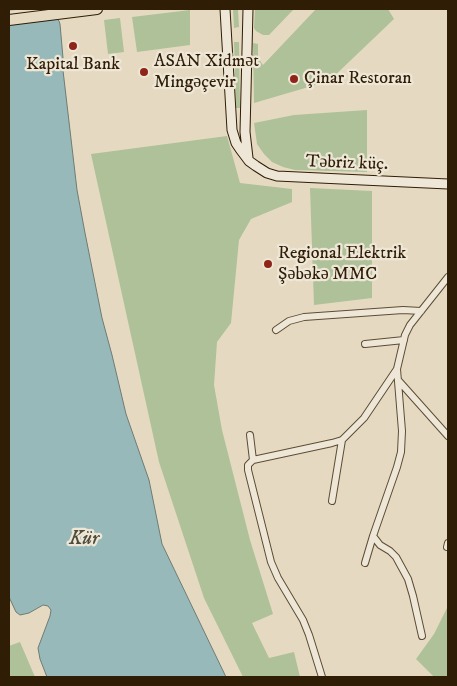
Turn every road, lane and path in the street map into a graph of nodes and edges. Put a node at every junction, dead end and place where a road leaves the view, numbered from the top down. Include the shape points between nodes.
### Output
1 (46, 9) edge
2 (97, 9) edge
3 (225, 9) edge
4 (248, 9) edge
5 (9, 14) edge
6 (9, 20) edge
7 (249, 161) junction
8 (448, 184) edge
9 (448, 277) edge
10 (421, 311) junction
11 (276, 330) dead end
12 (404, 340) junction
13 (366, 344) dead end
14 (397, 369) junction
15 (398, 380) junction
16 (250, 436) dead end
17 (448, 436) edge
18 (342, 440) junction
19 (253, 460) junction
20 (332, 501) dead end
21 (373, 536) junction
22 (365, 562) dead end
23 (422, 636) dead end
24 (322, 677) edge

1 - 5 main road
2 - 6 main road
3 - 7 main road via 232,130 236,143
4 - 7 main road via 245,132
7 - 8 main road, Təbriz küç. via 277,176
9 - 10 street
10 - 11 street via 304,318 289,321
10 - 12 street
12 - 13 street
12 - 14 street
14 - 15 street
14 - 18 street via 364,418
15 - 17 street
15 - 21 street via 401,452
16 - 19 street
18 - 19 street
18 - 20 street
19 - 24 street via 248,470 271,562 310,635
21 - 22 street
21 - 23 street via 396,557 408,579

